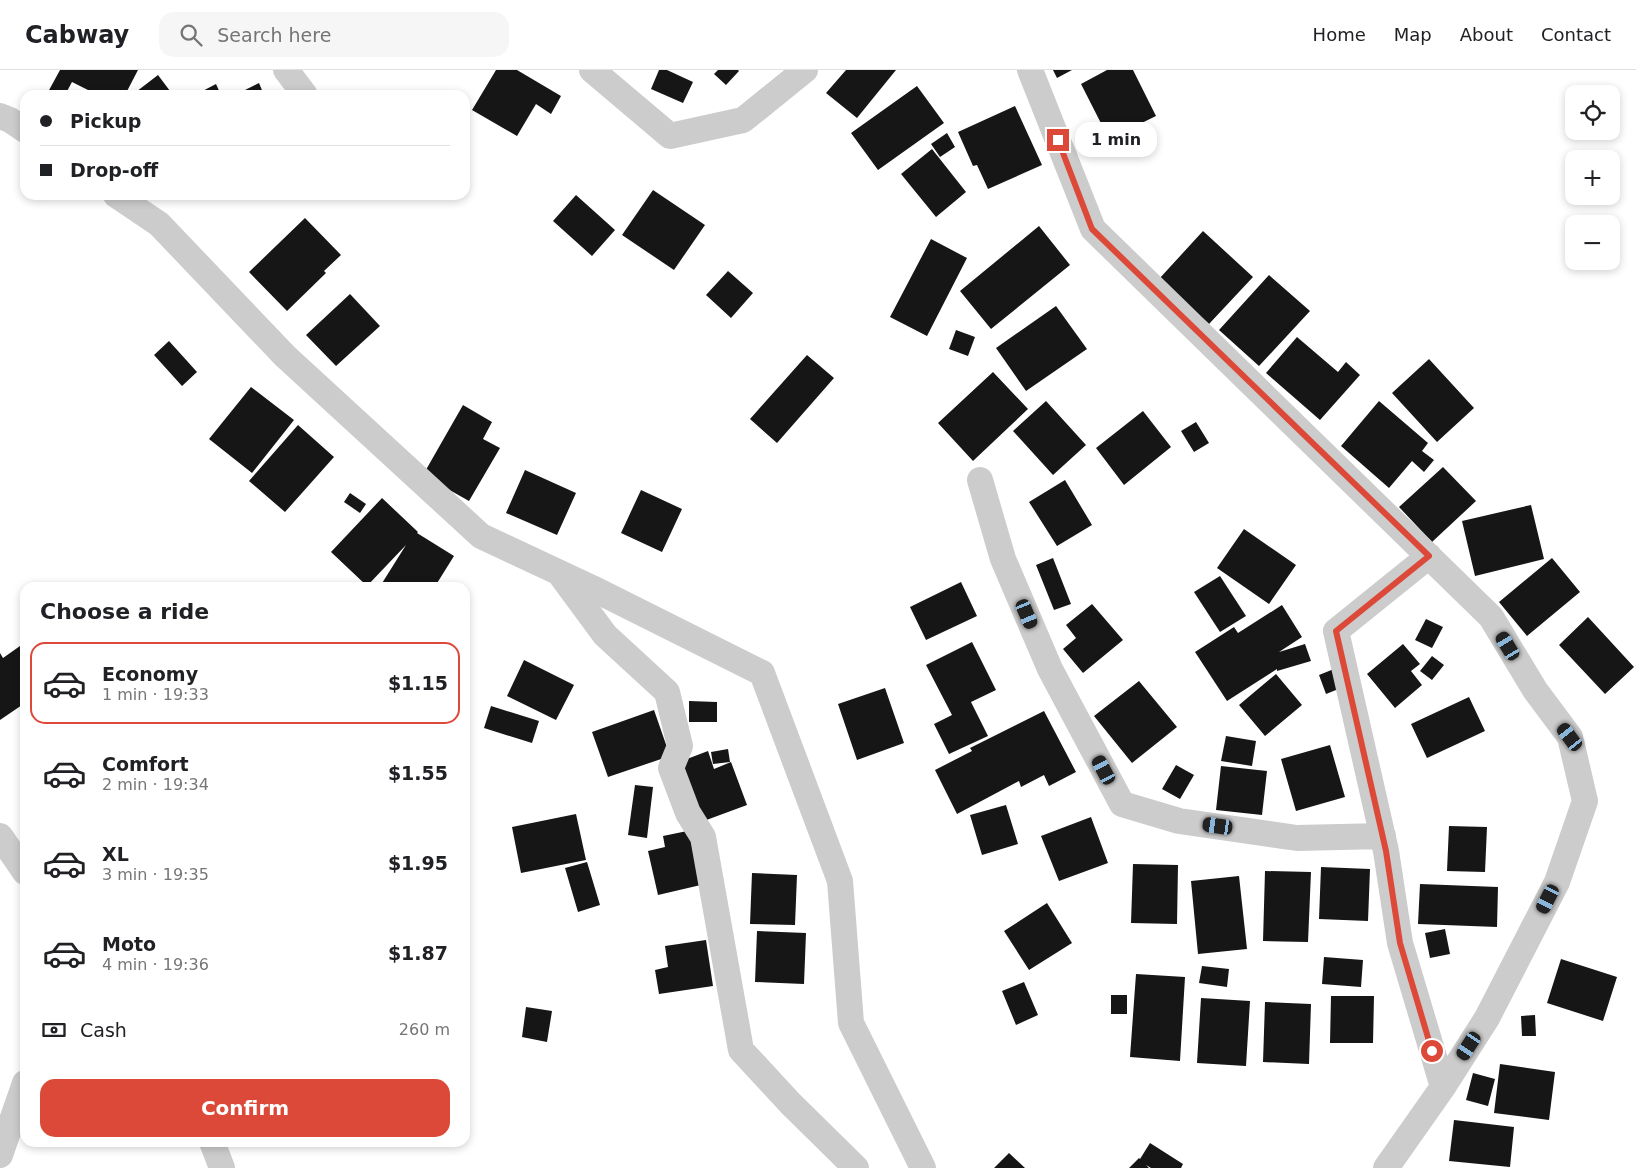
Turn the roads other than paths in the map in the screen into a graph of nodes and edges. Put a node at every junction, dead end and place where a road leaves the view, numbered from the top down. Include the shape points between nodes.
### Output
1 (286, 70) edge
2 (592, 70) edge
3 (804, 70) edge
4 (1030, 70) edge
5 (301, 90) edge
6 (0, 116) edge
7 (20, 127) edge
8 (123, 200) edge
9 (980, 480) dead end
10 (1429, 556) junction
11 (558, 572) junction
12 (0, 836) edge
13 (1383, 836) junction
14 (20, 865) edge
15 (1443, 1087) junction
16 (20, 1097) edge
17 (214, 1147) edge
18 (0, 1155) edge
19 (222, 1168) edge
20 (856, 1168) edge
21 (923, 1168) edge
22 (1386, 1168) edge

1 - 5 street
2 - 3 street via 670,136 743,120
4 - 10 street via 1092,229
6 - 7 street
8 - 11 street via 159,224 285,356 481,536
9 - 13 street via 1003,559 1050,668 1122,804 1179,821 1297,838
10 - 13 street via 1336,631
10 - 15 street via 1491,617 1535,690 1570,737 1585,801 1557,882 1487,1018
11 - 20 street via 605,635 666,692 680,746 671,768 688,813 703,837 741,1050
11 - 21 street via 762,673 840,881 851,1023
12 - 14 street
13 - 15 street via 1400,943
15 - 22 street
16 - 18 street
17 - 19 street

